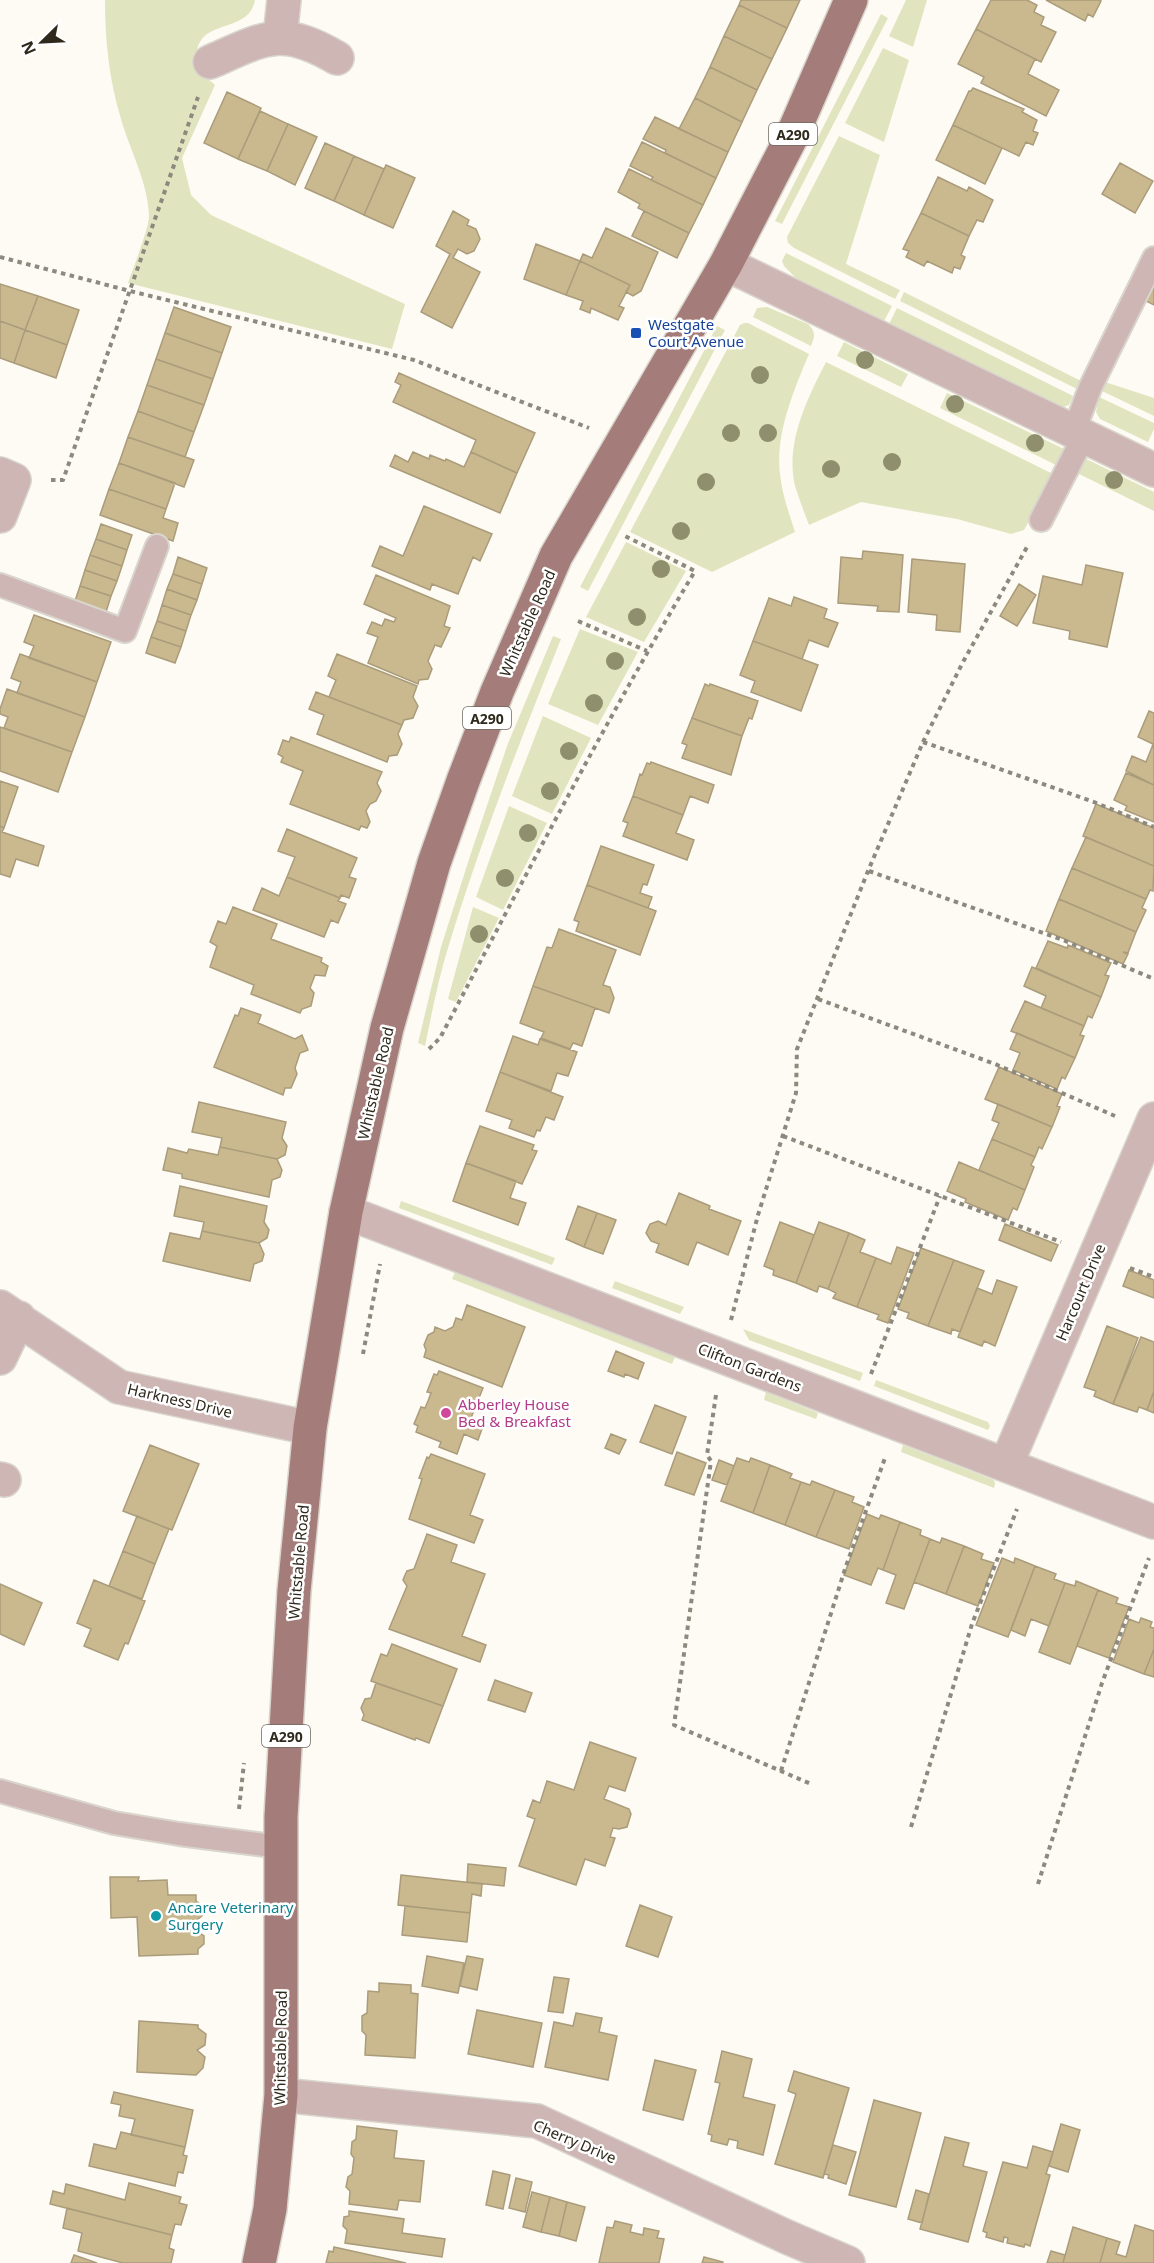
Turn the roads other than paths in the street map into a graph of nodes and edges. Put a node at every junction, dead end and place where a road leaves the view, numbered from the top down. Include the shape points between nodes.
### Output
1 (284, 0) edge
2 (851, 0) edge
3 (280, 38) junction
4 (337, 58) dead end
5 (210, 62) road end
6 (1154, 258) edge
7 (726, 264) junction
8 (1079, 434) junction
9 (1154, 470) edge
10 (7, 477) edge
11 (0, 516) edge
12 (1041, 520) road end
13 (158, 546) dead end
14 (0, 585) edge
15 (1151, 1125) edge
16 (346, 1212) junction
17 (9, 1313) edge
18 (0, 1358) edge
19 (310, 1428) junction
20 (1018, 1470) junction
21 (1154, 1522) edge
22 (0, 1791) edge
23 (281, 1847) junction
24 (281, 2095) junction
25 (259, 2263) edge
26 (848, 2263) edge

1 - 3 street
2 - 7 main road, Whitstable Road / A290 via 791,138
3 - 4 street via 296,38
3 - 5 street via 256,42
6 - 8 lane via 1090,388
7 - 8 street
7 - 16 main road, Whitstable Road / A290 via 556,556 496,693 434,864 387,1028
8 - 9 street
8 - 12 lane
10 - 11 street
13 - 14 lane via 125,632
15 - 20 street, Harcourt Drive via 1095,1255
16 - 19 main road, Whitstable Road / A290
16 - 20 street, Clifton Gardens
17 - 18 street
17 - 19 street, Harkness Drive via 120,1387
19 - 23 main road, Whitstable Road / A290 via 294,1591
20 - 21 street, Clifton Gardens
22 - 23 lane via 114,1823
23 - 24 main road, Whitstable Road / A290
24 - 25 main road, Whitstable Road / A290 via 270,2209
24 - 26 street, Cherry Drive via 537,2121

